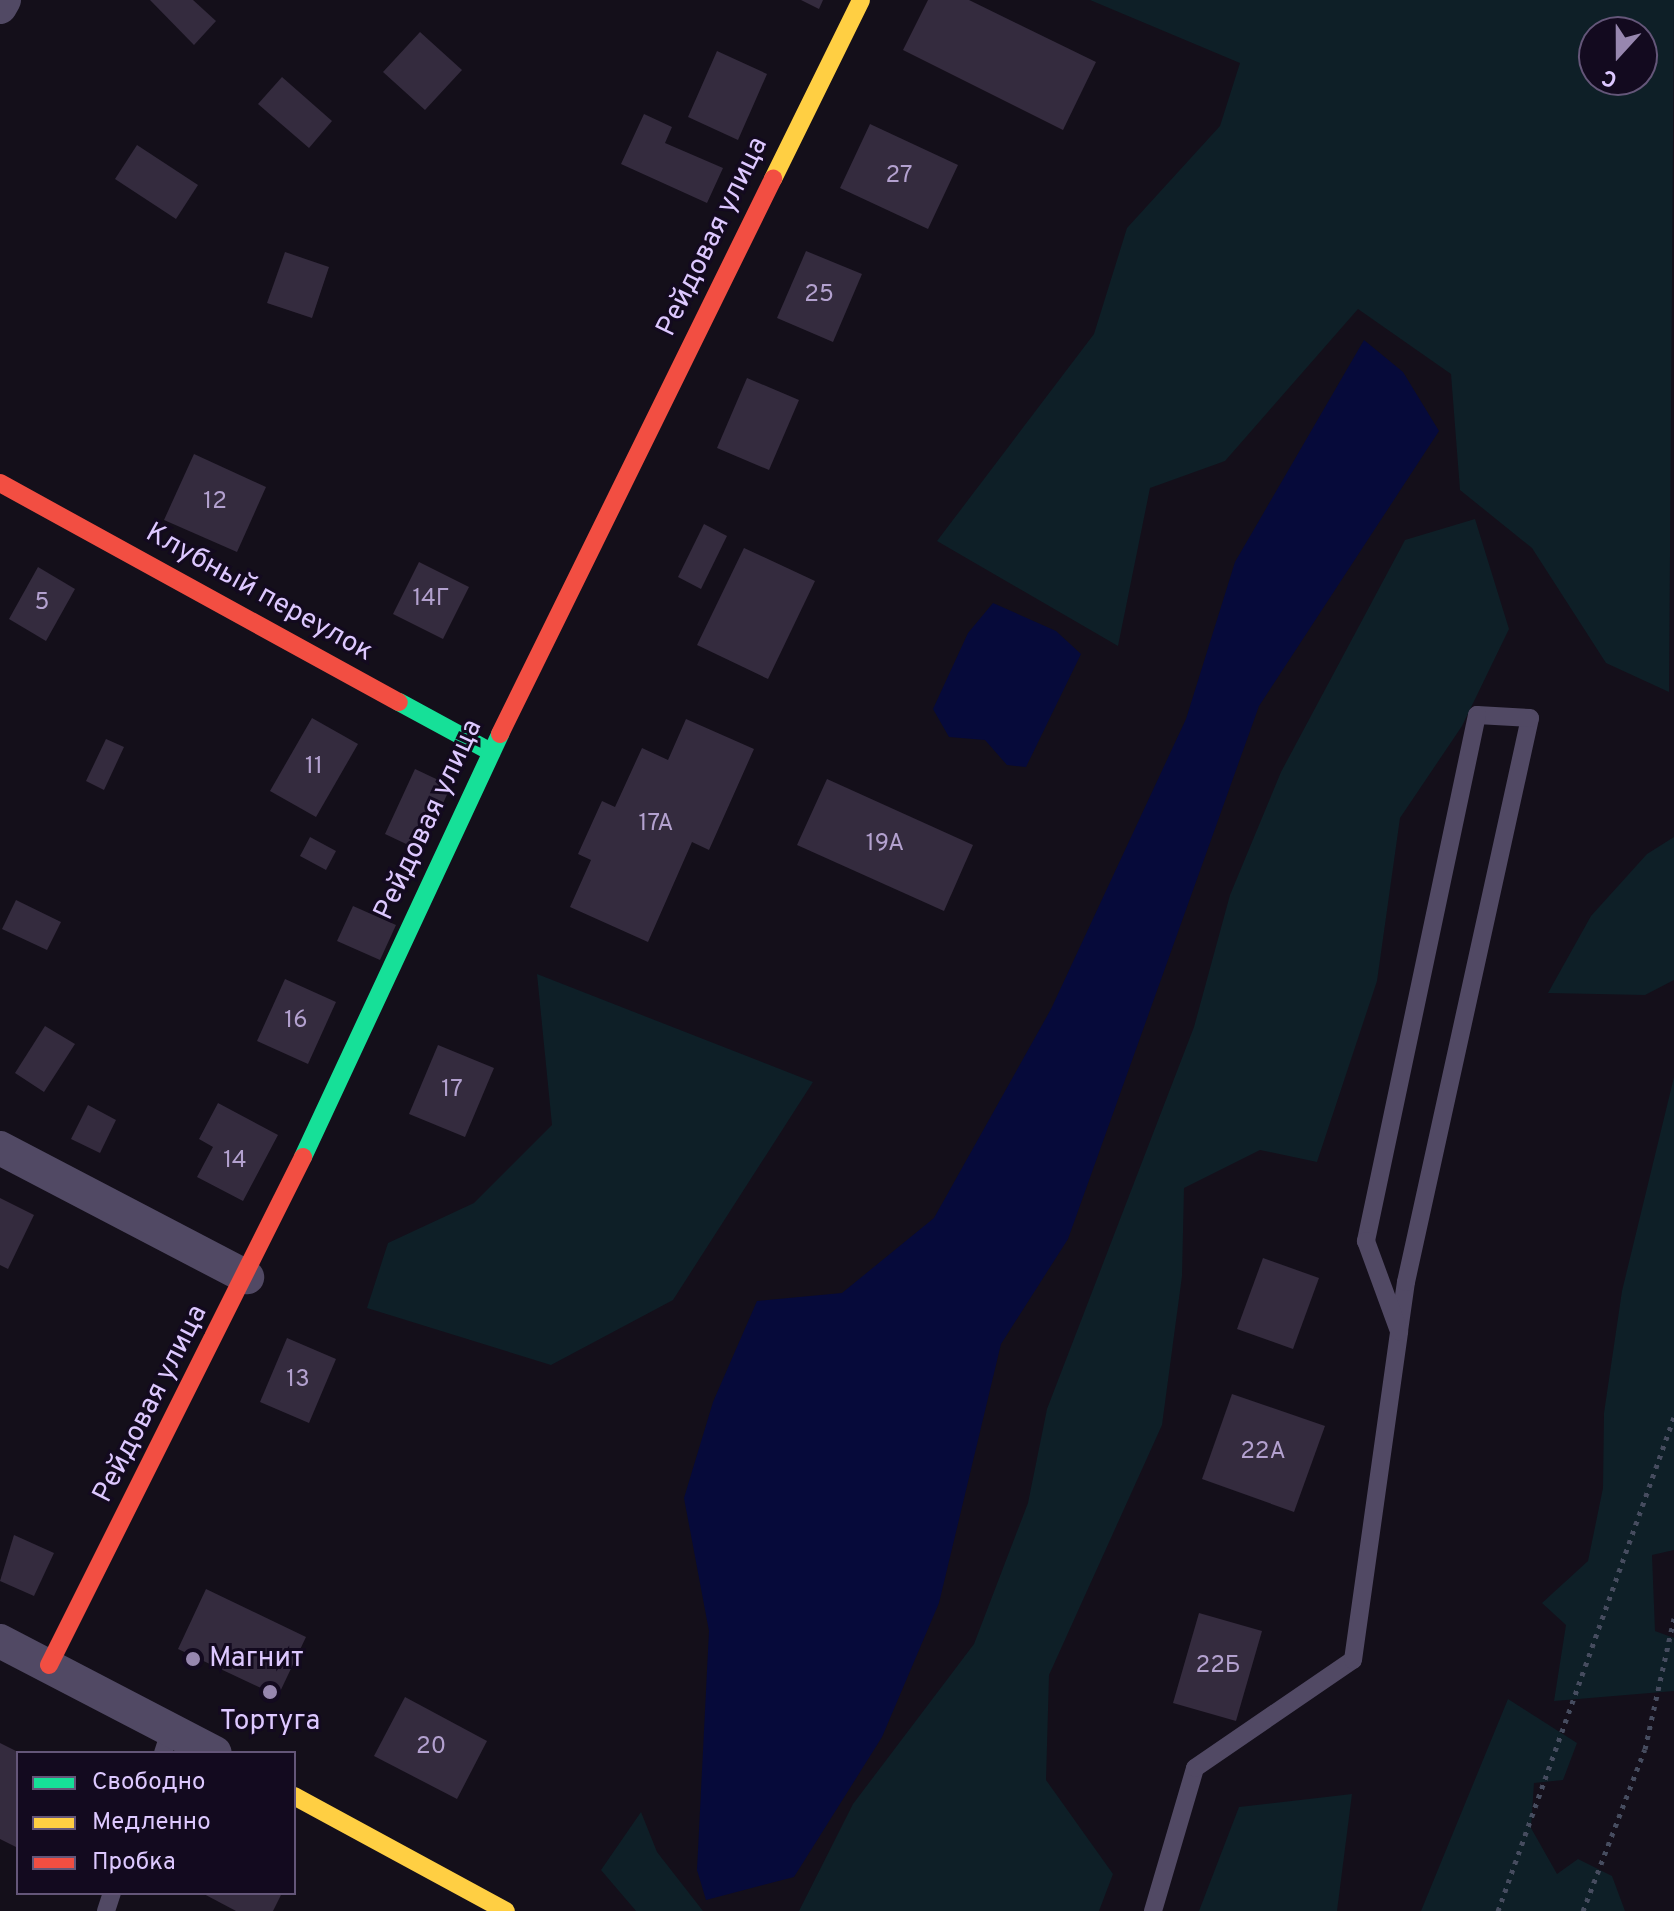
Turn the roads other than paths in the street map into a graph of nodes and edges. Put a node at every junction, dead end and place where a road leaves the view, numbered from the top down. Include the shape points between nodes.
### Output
1 (4, 0) edge
2 (861, 0) edge
3 (0, 7) edge
4 (0, 483) edge
5 (491, 752) junction
6 (0, 1148) edge
7 (247, 1277) junction
8 (1399, 1331) junction
9 (0, 1641) edge
10 (49, 1665) junction
11 (167, 1741) edge
12 (207, 1751) edge
13 (296, 1797) edge
14 (506, 1911) edge
15 (1153, 1911) edge

1 - 3 street
2 - 5 street, Рейдовая улица
4 - 5 street, Клубный переулок
5 - 7 street, Рейдовая улица
6 - 7 street
7 - 10 street, Рейдовая улица
8 - 8 lane via 1406,1282 1530,718 1477,715 1366,1241
8 - 15 lane via 1353,1660 1195,1768
9 - 10 street
10 - 11 street
11 - 12 street
13 - 14 street

